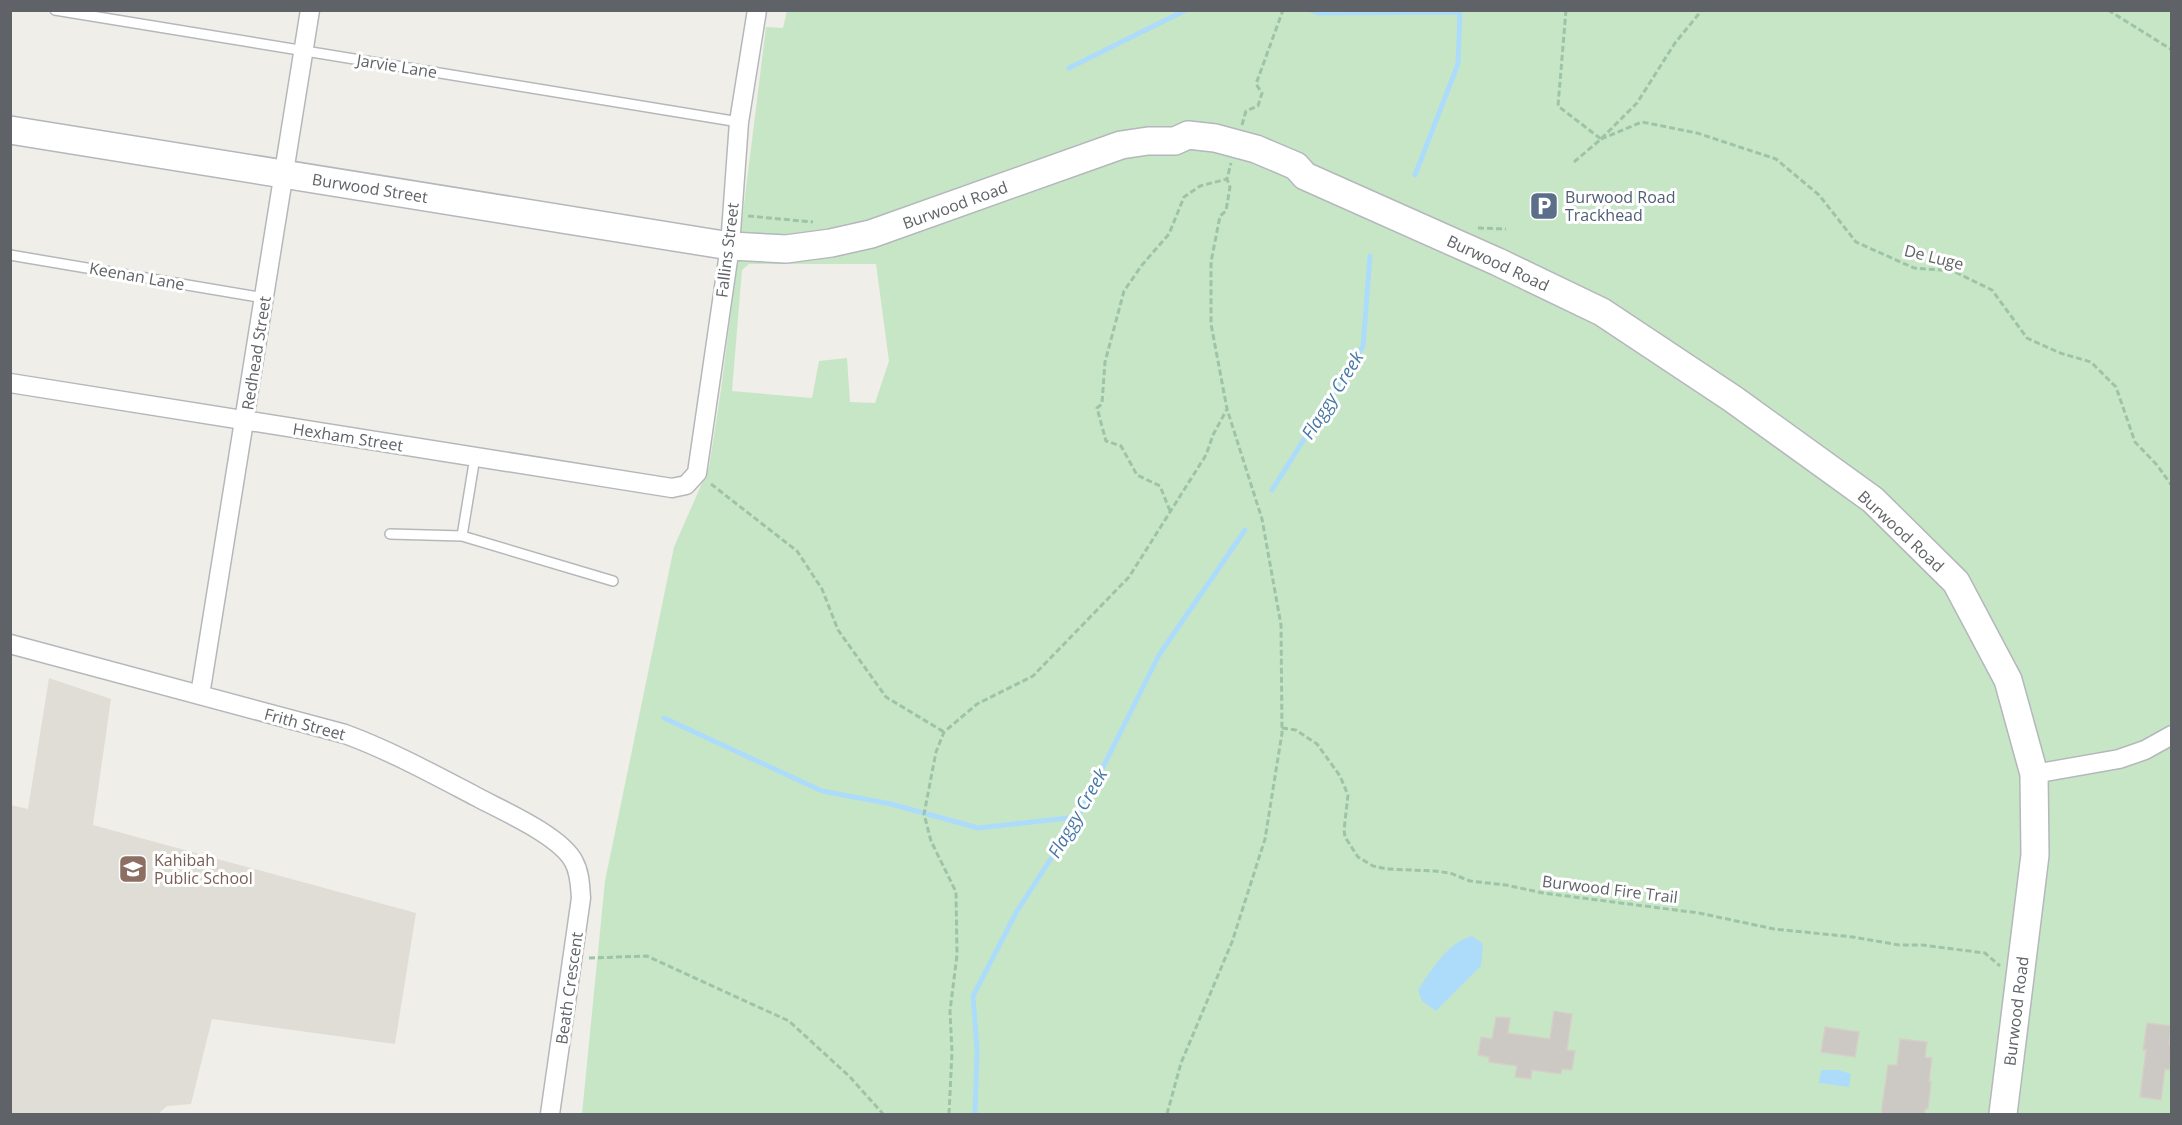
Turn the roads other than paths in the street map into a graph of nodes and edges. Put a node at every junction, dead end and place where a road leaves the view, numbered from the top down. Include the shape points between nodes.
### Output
1 (55, 10) edge
2 (310, 10) edge
3 (757, 10) edge
4 (303, 51) junction
5 (739, 122) junction
6 (10, 130) edge
7 (283, 174) junction
8 (730, 246) junction
9 (10, 255) edge
10 (264, 298) junction
11 (10, 382) edge
12 (245, 421) junction
13 (476, 457) junction
14 (692, 479) joint
15 (390, 534) dead end
16 (462, 536) junction
17 (613, 581) dead end
18 (10, 644) edge
19 (200, 695) junction
20 (2172, 735) edge
21 (2034, 774) junction
22 (574, 861) joint
23 (550, 1114) edge
24 (2003, 1114) edge

1 - 4 lane, Jarvie Lane
2 - 4 street, Redhead Street
3 - 5 street, Fallins Street
4 - 5 lane, Jarvie Lane
4 - 7 street, Redhead Street
5 - 8 street, Fallins Street
6 - 7 main road, Burwood Street
7 - 8 main road, Burwood Street
7 - 10 street, Redhead Street
8 - 14 street, Fallins Street
8 - 21 main road, Burwood Road via 786,249 841,241 902,224 1121,145 1176,141 1188,135 1215,138 1232,159 1256,149 1296,166 1305,176 1602,312 1733,399 1873,500 1956,582 2008,680
9 - 10 lane, Keenan Lane
10 - 12 street, Redhead Street
11 - 12 street, Hexham Street
12 - 13 street, Hexham Street
12 - 19 street, Redhead Street
13 - 14 street, Hexham Street via 672,488
13 - 16 lane
15 - 16 lane
16 - 17 lane
18 - 19 street, Frith Street
19 - 22 street, Frith Street via 380,747 535,828
20 - 21 street via 2119,759
21 - 24 main road, Burwood Road via 2035,855
22 - 23 street, Beath Crescent via 581,898

